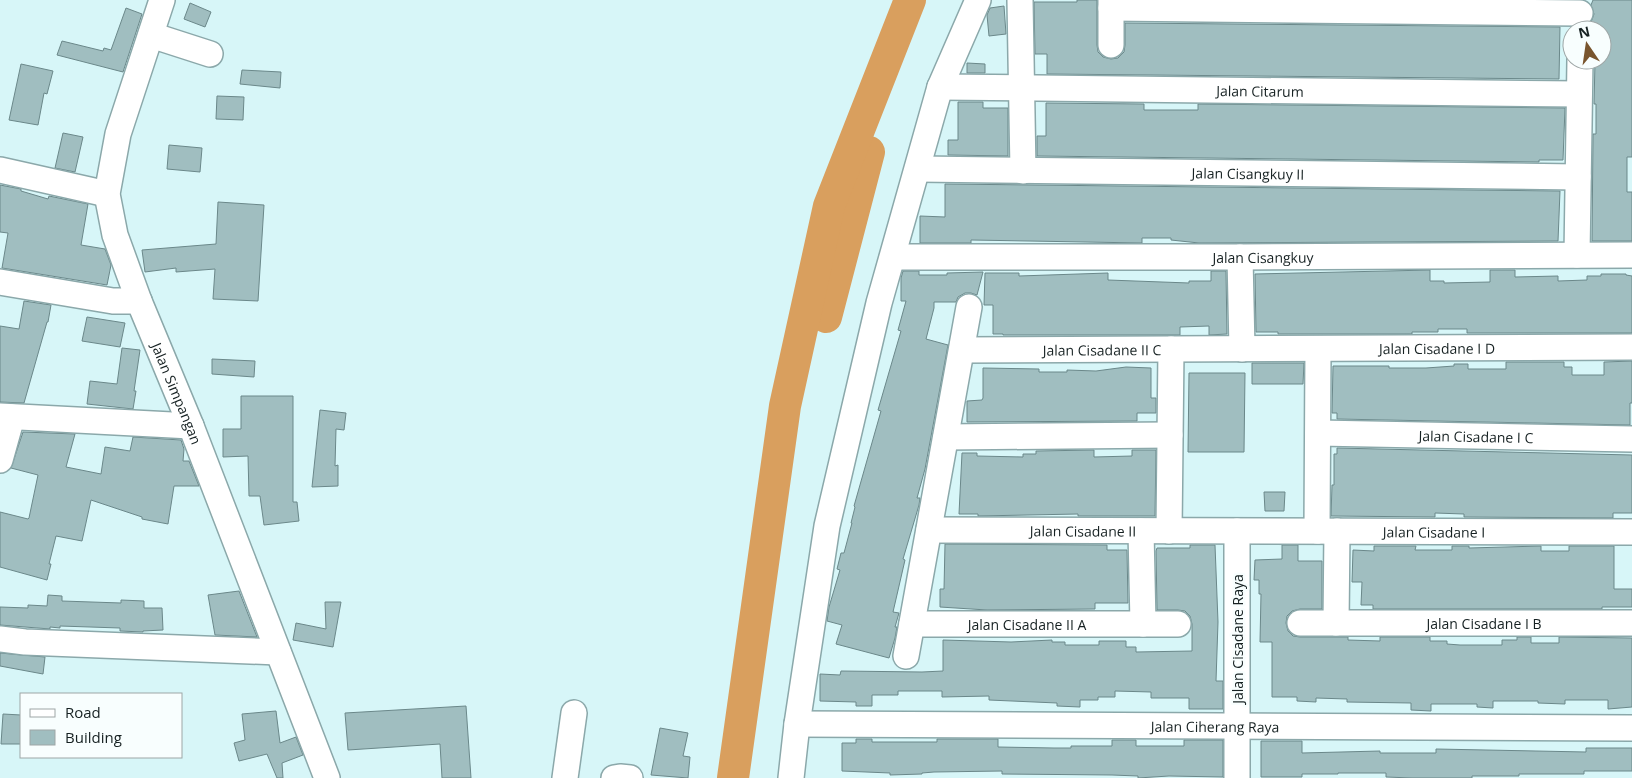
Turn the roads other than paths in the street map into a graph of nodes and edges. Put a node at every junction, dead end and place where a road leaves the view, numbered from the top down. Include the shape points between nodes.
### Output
1 (162, 0) edge
2 (978, 0) edge
3 (1020, 0) edge
4 (1111, 4) edge
5 (1416, 6) edge
6 (1498, 6) edge
7 (1580, 14) edge
8 (151, 35) junction
9 (1110, 44) dead end
10 (210, 54) dead end
11 (1580, 70) edge
12 (940, 87) junction
13 (1021, 87) junction
14 (1579, 94) junction
15 (0, 170) edge
16 (918, 170) junction
17 (1023, 171) junction
18 (1578, 177) junction
19 (106, 194) junction
20 (1632, 254) edge
21 (1577, 255) junction
22 (893, 257) junction
23 (1240, 257) junction
24 (0, 282) edge
25 (139, 301) junction
26 (969, 307) dead end
27 (1632, 347) edge
28 (1318, 348) junction
29 (1172, 349) junction
30 (1242, 349) junction
31 (962, 350) junction
32 (6, 417) edge
33 (191, 426) junction
34 (1318, 433) junction
35 (1170, 435) junction
36 (946, 437) junction
37 (1632, 439) edge
38 (0, 460) edge
39 (929, 530) junction
40 (1141, 531) junction
41 (1169, 531) junction
42 (1237, 531) junction
43 (1327, 531) junction
44 (1632, 532) edge
45 (1300, 623) dead end
46 (1336, 623) junction
47 (1632, 623) edge
48 (912, 624) junction
49 (1143, 624) junction
50 (1178, 624) dead end
51 (0, 639) edge
52 (278, 652) junction
53 (906, 656) dead end
54 (574, 713) dead end
55 (797, 724) junction
56 (1237, 726) junction
57 (1632, 728) edge
58 (327, 778) edge
59 (565, 778) edge
60 (614, 778) edge
61 (630, 778) edge
62 (791, 778) edge
63 (1237, 778) edge

1 - 8 street, Jalan Simpangan
2 - 12 street
3 - 13 street
4 - 5 street
4 - 9 street
5 - 6 street
6 - 7 street
8 - 10 street
8 - 19 street, Jalan Simpangan via 118,134
11 - 14 street
12 - 13 street, Jalan Citarum
12 - 16 street
13 - 14 street, Jalan Citarum
13 - 17 street
14 - 18 street
15 - 19 street
16 - 17 street, Jalan Cisangkuy II
16 - 22 street
17 - 18 street, Jalan Cisangkuy II
18 - 21 street
19 - 25 street, Jalan Simpangan via 115,235
20 - 21 street, Jalan Cisangkuy
21 - 23 street, Jalan Cisangkuy
22 - 23 street, Jalan Cisangkuy
22 - 55 street via 826,526
23 - 30 street
24 - 25 street via 113,301
25 - 33 street, Jalan Simpangan
26 - 31 street
27 - 28 street, Jalan Cisadane I D
28 - 30 street, Jalan Cisadane I D
28 - 34 street
29 - 30 street, Jalan Cisadane II C
29 - 31 street, Jalan Cisadane II C
29 - 35 street
31 - 36 street
32 - 33 street
32 - 38 street
33 - 52 street, Jalan Simpangan
34 - 37 street, Jalan Cisadane I C
34 - 43 street
35 - 36 street
35 - 41 street
36 - 39 street
39 - 40 street, Jalan Cisadane II
39 - 48 street
40 - 41 street, Jalan Cisadane II
40 - 49 street
41 - 42 street, Jalan Cisadane II
42 - 43 street, Jalan Cisadane I
42 - 56 street, Jalan Cisadane Raya
43 - 44 street, Jalan Cisadane I
43 - 46 street
45 - 46 street, Jalan Cisadane I B
46 - 47 street, Jalan Cisadane I B
48 - 49 street, Jalan Cisadane II A
48 - 53 street
49 - 50 street, Jalan Cisadane II A
51 - 52 street
52 - 58 street, Jalan Simpangan
54 - 59 street
55 - 56 street, Jalan Ciherang Raya
55 - 62 street
56 - 57 street, Jalan Ciherang Raya
56 - 63 street, Jalan Cisadane Raya
60 - 61 street

